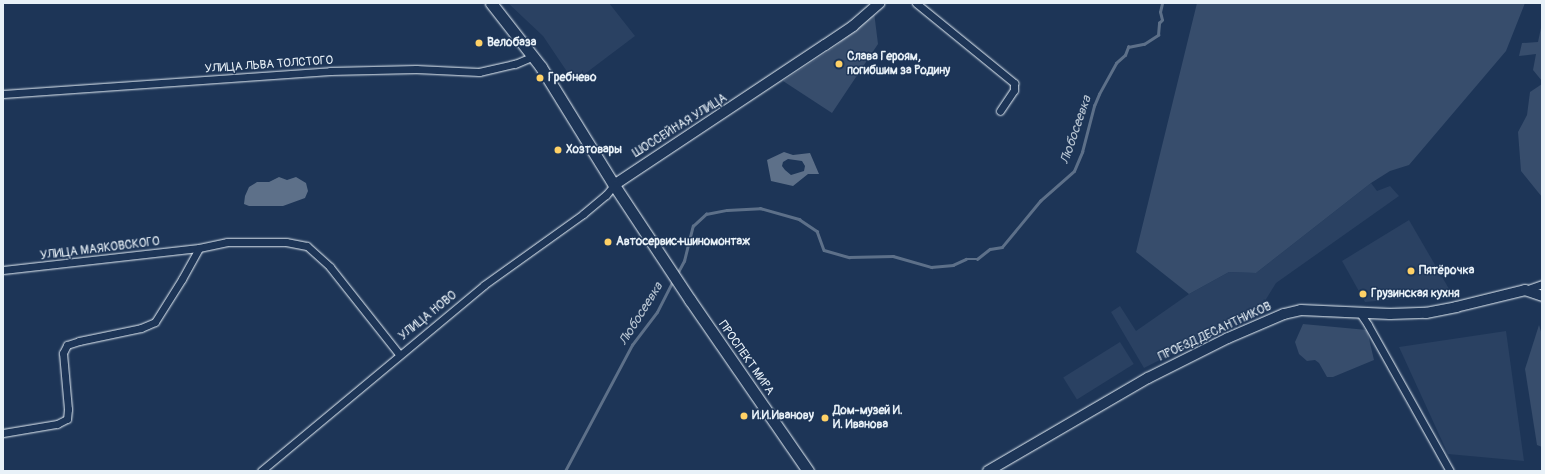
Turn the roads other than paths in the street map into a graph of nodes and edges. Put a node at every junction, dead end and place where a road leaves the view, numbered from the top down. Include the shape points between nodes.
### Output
1 (491, 3) edge
2 (879, 3) edge
3 (916, 3) edge
4 (534, 56) junction
5 (3, 94) edge
6 (1000, 111) dead end
7 (614, 185) junction
8 (198, 248) junction
9 (3, 270) edge
10 (1542, 284) edge
11 (1525, 290) junction
12 (1542, 296) edge
13 (1360, 313) junction
14 (399, 354) junction
15 (3, 433) edge
16 (261, 471) edge
17 (808, 471) edge
18 (988, 471) edge
19 (1450, 471) edge

1 - 4 main road
2 - 7 street, ШОССЕЙНАЯ УЛИЦА via 826,45
3 - 6 street via 1014,83 1014,90
4 - 5 street, УЛИЦА ЛЬВА ТОЛСТОГО via 515,64 479,72 416,69 330,71
4 - 7 main road
7 - 14 street, УЛИЦА НОВО via 583,214 484,285
7 - 17 main road, ПРОСПЕКТ МИРА
8 - 9 street, УЛИЦА МАЯКОВСКОГО
8 - 14 street, УЛИЦА МАЯКОВСКОГО via 227,242 262,241 307,246 330,267
8 - 15 street via 155,322 141,328 67,345 63,353 67,420
10 - 11 street
11 - 12 street
11 - 13 street, ПРОЕЗД ДЕСАНТНИКОВ via 1426,313
13 - 18 street, ПРОЕЗД ДЕСАНТНИКОВ via 1301,310 1270,320 1148,378
13 - 19 street
14 - 16 street, УЛИЦА НОВО

